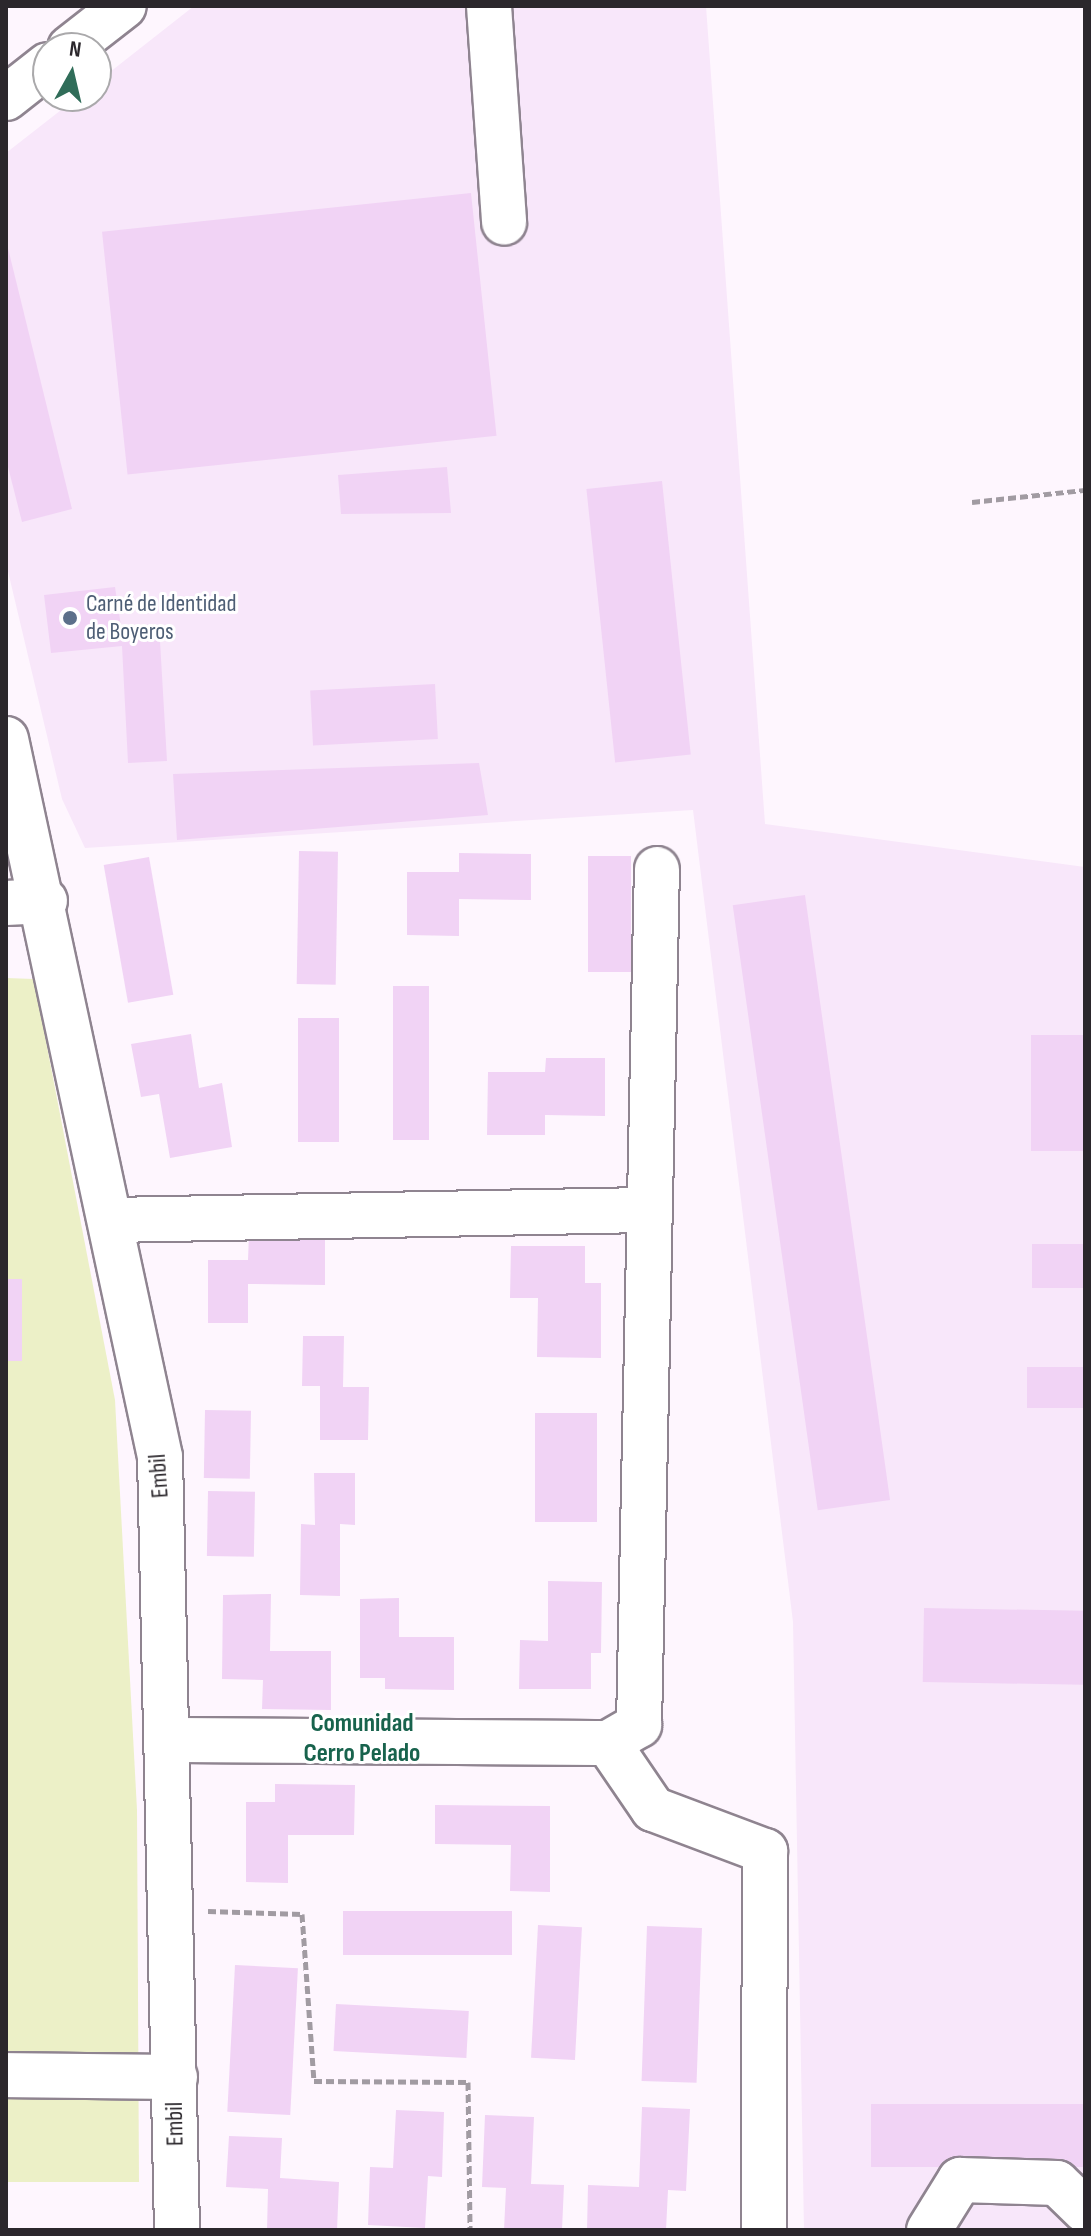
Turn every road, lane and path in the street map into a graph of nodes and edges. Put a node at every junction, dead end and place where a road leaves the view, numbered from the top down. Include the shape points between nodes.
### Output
1 (124, 6) edge
2 (489, 6) edge
3 (91, 32) edge
4 (32, 78) edge
5 (6, 98) edge
6 (504, 222) dead end
7 (1085, 490) edge
8 (972, 502) dead end
9 (6, 739) edge
10 (657, 869) dead end
11 (25, 902) edge
12 (647, 1210) junction
13 (111, 1220) junction
14 (167, 1740) junction
15 (608, 1743) junction
16 (171, 1909) junction
17 (6, 2075) edge
18 (175, 2077) junction
19 (1085, 2210) edge
20 (177, 2230) edge
21 (470, 2230) edge
22 (764, 2230) edge
23 (929, 2230) edge

1 - 3 street
2 - 6 street
4 - 5 street
7 - 8 path
9 - 11 street, Embil
10 - 12 street
11 - 13 street, Embil
12 - 13 street
12 - 15 street via 639,1725
13 - 14 street, Embil via 160,1457
14 - 15 street
14 - 16 street, Embil
15 - 22 street via 653,1809 765,1851
16 - 18 street, Embil
16 - 21 path via 302,1914 314,2081 468,2082
17 - 18 street
18 - 20 street, Embil
19 - 23 street via 1057,2183 960,2180

